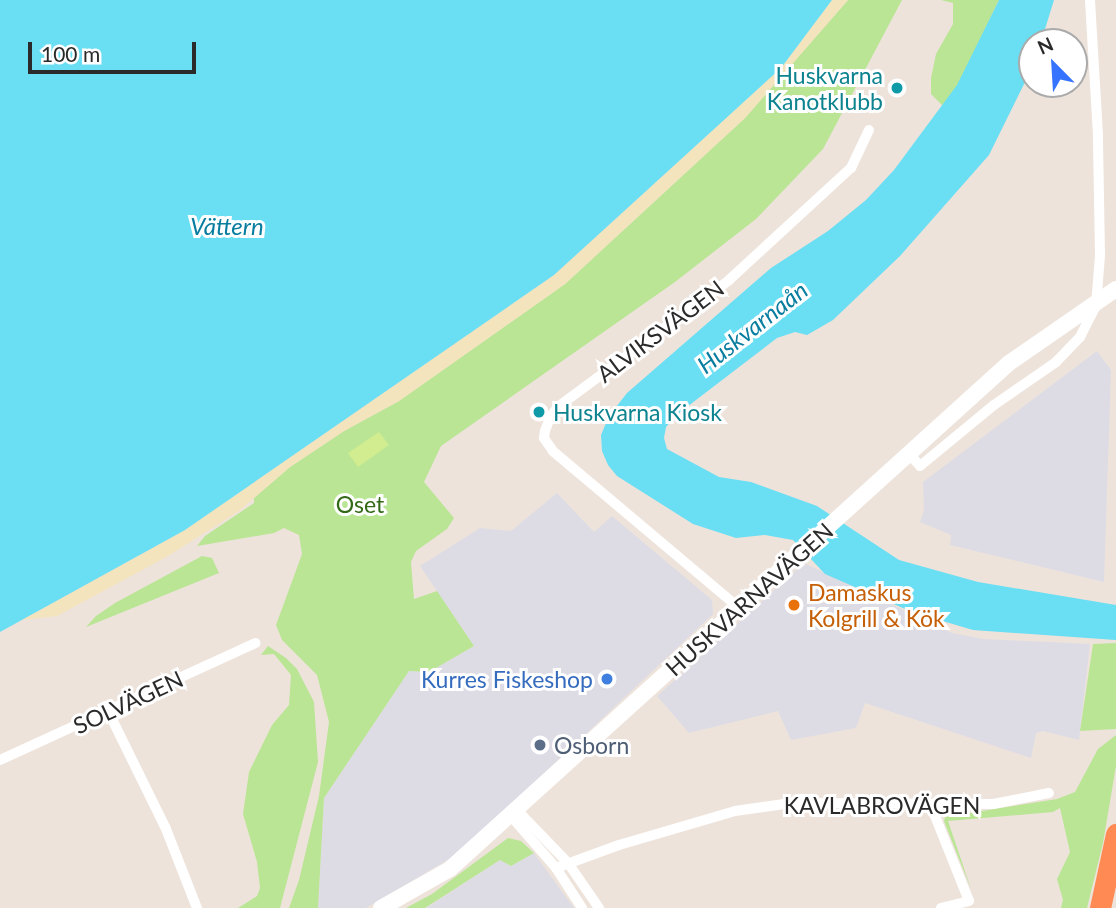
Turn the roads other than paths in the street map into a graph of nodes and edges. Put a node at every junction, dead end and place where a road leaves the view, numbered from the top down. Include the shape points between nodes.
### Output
1 (1090, 0) edge
2 (869, 130) dead end
3 (1116, 289) edge
4 (909, 454) junction
5 (738, 607) junction
6 (256, 643) dead end
7 (108, 711) junction
8 (0, 760) edge
9 (1049, 793) dead end
10 (931, 806) junction
11 (513, 812) junction
12 (1116, 834) edge
13 (568, 863) junction
14 (556, 869) junction
15 (197, 908) edge
16 (381, 908) edge
17 (582, 908) edge
18 (599, 908) edge
19 (942, 908) edge
20 (1100, 908) edge

1 - 4 street via 1098,135 1096,306 1080,337 1056,362 994,405 920,466
2 - 5 street, ALVIKSVÄGEN via 851,168 729,279 559,406 545,431 544,438 553,451
3 - 4 street, HUSKVARNAVÄGEN via 1009,363
4 - 5 street, HUSKVARNAVÄGEN
5 - 11 street, HUSKVARNAVÄGEN
6 - 7 street, SOLVÄGEN
7 - 8 street, SOLVÄGEN
7 - 15 street via 166,829
9 - 10 street, KAVLABROVÄGEN via 993,804
10 - 13 street, KAVLABROVÄGEN via 791,803 746,810 673,828
10 - 19 street via 969,901
11 - 13 street
11 - 14 street
11 - 16 street, HUSKVARNAVÄGEN via 450,869
12 - 20 highway
13 - 14 street, KAVLABROVÄGEN
13 - 18 street
14 - 17 street

